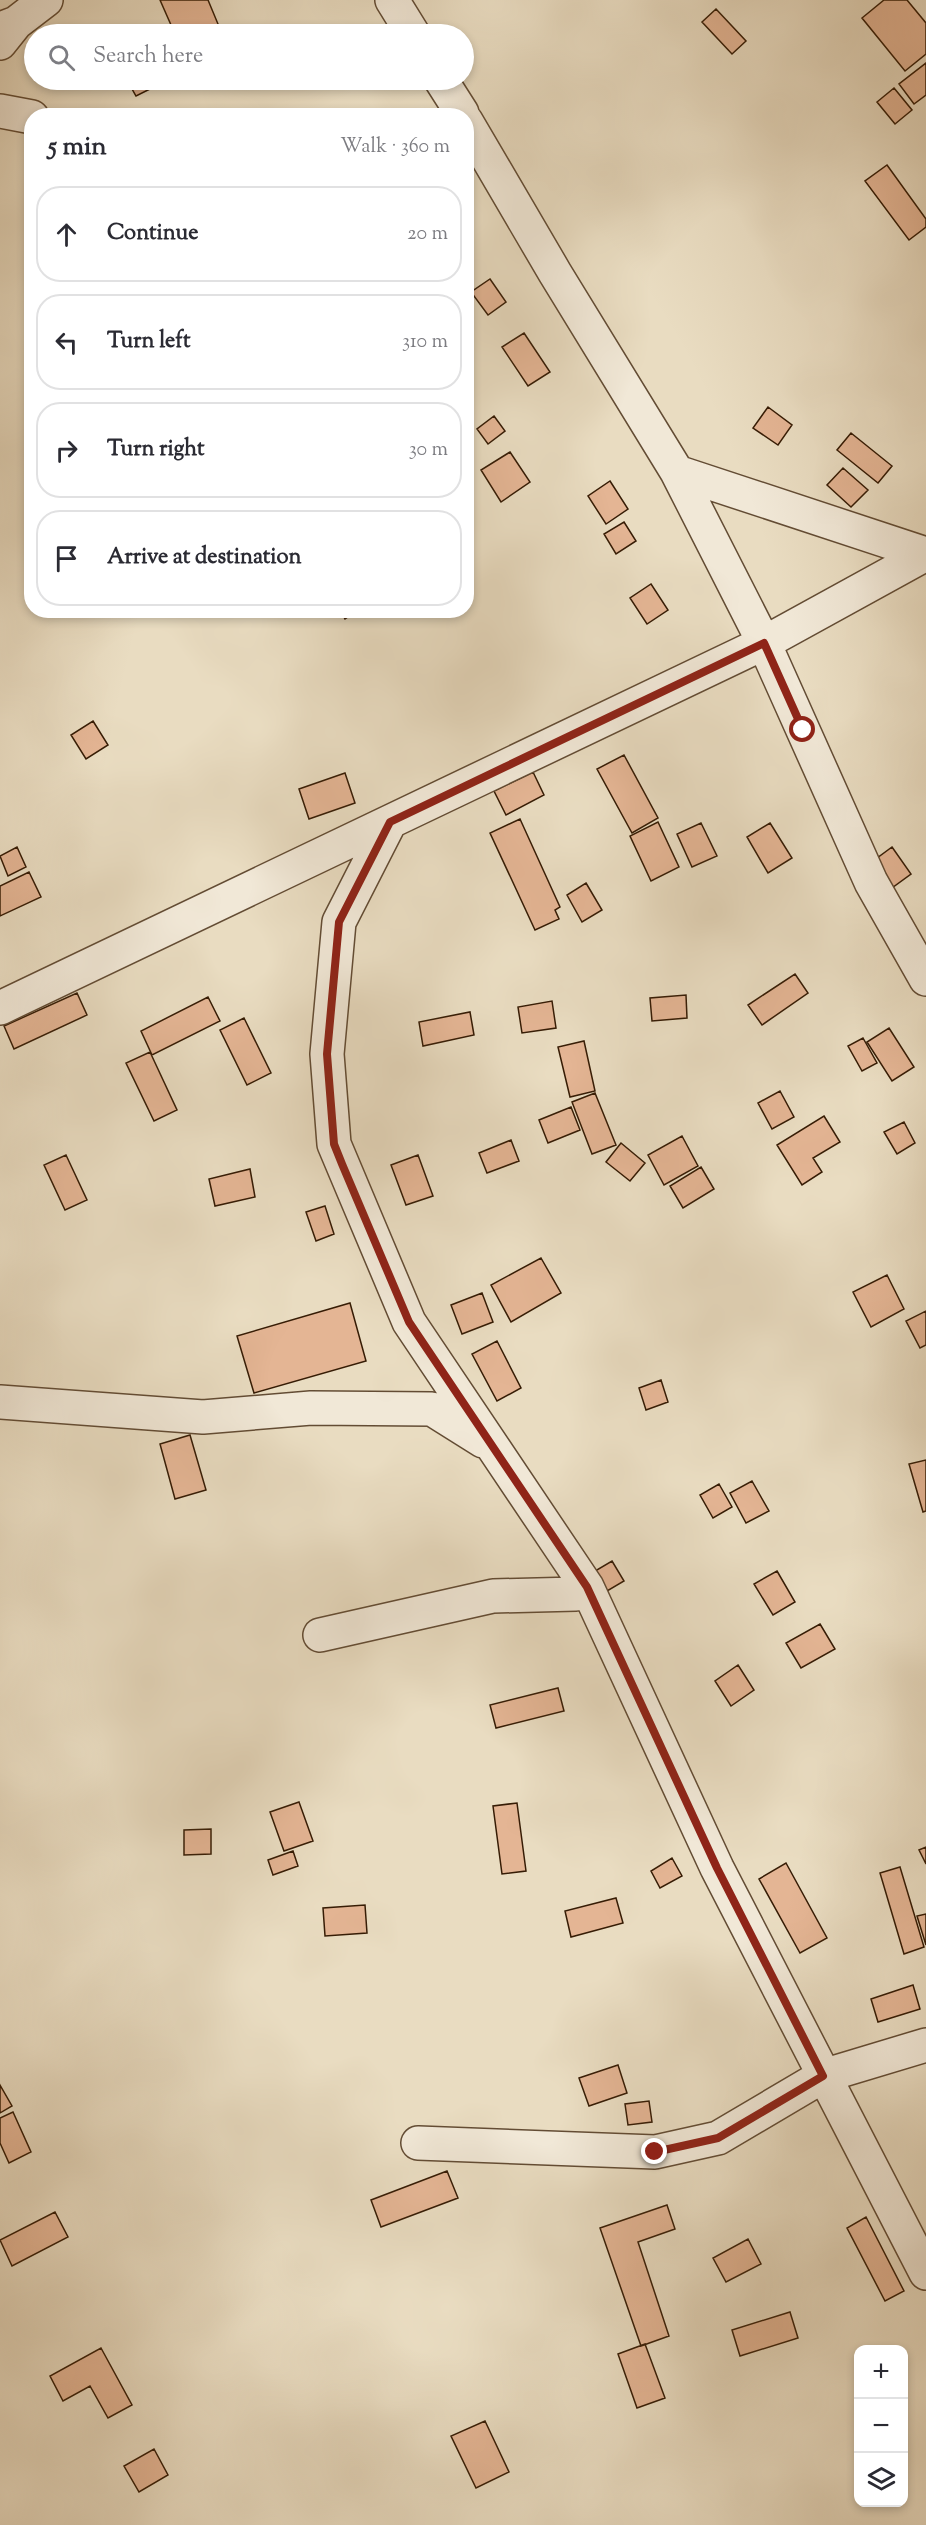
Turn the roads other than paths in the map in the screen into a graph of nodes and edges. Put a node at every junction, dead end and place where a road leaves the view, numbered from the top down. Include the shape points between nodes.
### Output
1 (46, 0) edge
2 (392, 0) edge
3 (407, 24) edge
4 (5, 32) edge
5 (446, 90) edge
6 (455, 108) edge
7 (0, 111) edge
8 (24, 116) edge
9 (474, 141) edge
10 (677, 472) junction
11 (764, 643) junction
12 (390, 822) junction
13 (926, 979) edge
14 (0, 1008) edge
15 (0, 1402) edge
16 (491, 1445) junction
17 (587, 1587) junction
18 (320, 1635) dead end
19 (926, 2044) edge
20 (823, 2076) junction
21 (418, 2144) dead end
22 (926, 2273) edge

1 - 4 street
2 - 3 street
5 - 6 street
7 - 8 street
9 - 10 street
10 - 11 street
10 - 11 street via 926,554
11 - 12 street
11 - 13 street via 871,882
12 - 14 street
12 - 16 street via 339,922 327,1054 334,1144 409,1322
15 - 16 street via 203,1417 311,1408 432,1409
16 - 17 street
17 - 18 street via 576,1594 493,1596
17 - 20 street via 717,1868
19 - 20 street
20 - 21 street via 718,2138 655,2152
20 - 22 street

